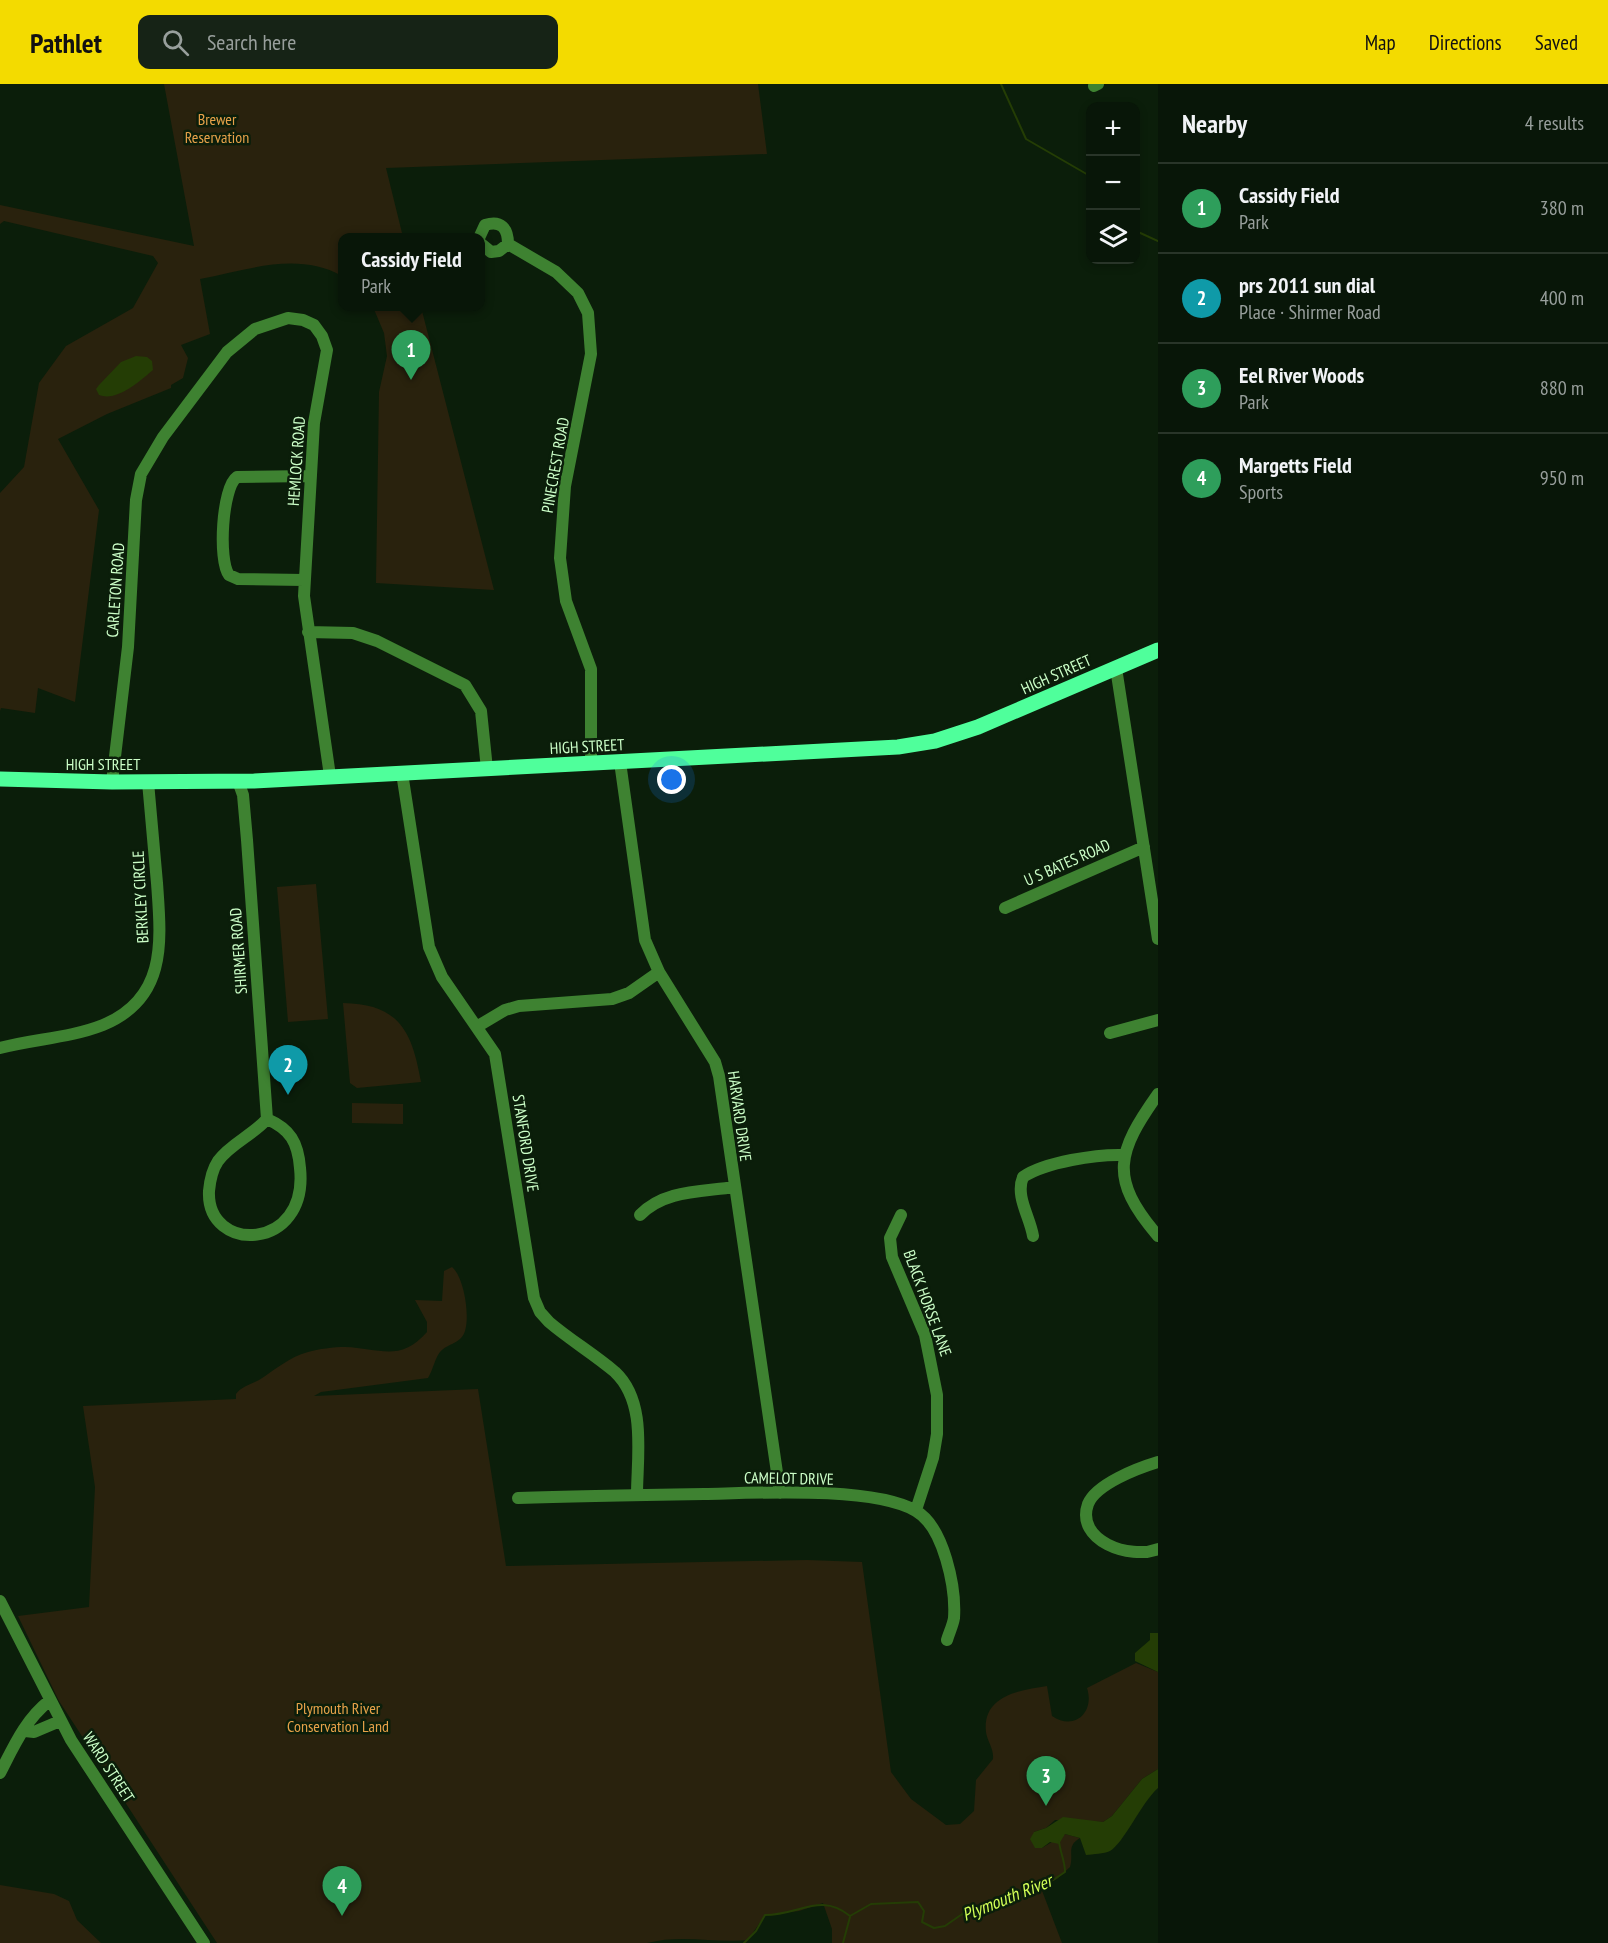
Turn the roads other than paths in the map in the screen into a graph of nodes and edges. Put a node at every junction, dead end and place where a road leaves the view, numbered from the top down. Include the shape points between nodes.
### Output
1 (481, 233) edge
2 (508, 244) junction
3 (485, 247) edge
4 (182, 412) joint
5 (311, 476) junction
6 (304, 580) junction
7 (308, 632) junction
8 (1158, 650) edge
9 (1116, 668) junction
10 (620, 762) junction
11 (591, 763) junction
12 (487, 768) junction
13 (402, 773) junction
14 (330, 776) junction
15 (0, 779) edge
16 (238, 781) junction
17 (112, 782) junction
18 (148, 782) junction
19 (1144, 847) junction
20 (1005, 908) dead end
21 (1158, 939) edge
22 (659, 972) junction
23 (1158, 1020) edge
24 (478, 1026) junction
25 (1110, 1033) dead end
26 (0, 1048) edge
27 (1158, 1094) edge
28 (267, 1119) junction
29 (1124, 1155) junction
30 (734, 1187) junction
31 (640, 1215) dead end
32 (901, 1215) dead end
33 (1033, 1236) dead end
34 (1158, 1236) edge
35 (1158, 1462) edge
36 (780, 1492) junction
37 (637, 1495) junction
38 (518, 1498) dead end
39 (916, 1510) junction
40 (1158, 1550) edge
41 (0, 1601) edge
42 (946, 1640) dead end
43 (49, 1701) junction
44 (60, 1721) junction
45 (25, 1731) junction
46 (0, 1773) edge
47 (204, 1943) edge

1 - 2 street, PINECREST ROAD via 484,225 502,225 508,232
2 - 3 street via 499,251 491,252
2 - 11 street, PINECREST ROAD via 556,272 578,293 588,313 591,354 565,486 560,558 566,601 591,669
4 - 5 street, HEMLOCK ROAD via 227,352 247,334 282,318 308,322 322,336 327,358 315,411
4 - 17 street, CARLETON ROAD via 153,451 138,486 130,634
5 - 6 street, HEMLOCK ROAD
5 - 6 street via 237,477 228,488 222,558 229,575 238,579
6 - 7 street, HEMLOCK ROAD
7 - 12 street via 353,633 377,641 465,685 481,711
7 - 14 street, HEMLOCK ROAD
8 - 9 main road, HIGH STREET
9 - 10 main road, HIGH STREET via 978,727 924,743 880,749
9 - 19 street
10 - 11 main road, HIGH STREET
10 - 22 street, HARVARD DRIVE via 641,920
11 - 12 main road, HIGH STREET
12 - 13 main road, HIGH STREET
13 - 14 main road, HIGH STREET
13 - 24 street, STANFORD DRIVE via 429,947 442,977
14 - 16 main road, HIGH STREET
15 - 17 main road, HIGH STREET
16 - 18 main road, HIGH STREET
16 - 28 street, SHIRMER ROAD via 247,840
17 - 18 main road, HIGH STREET
18 - 26 street, BERKLEY CIRCLE via 161,934 158,963 151,977 133,1004 105,1024
19 - 20 street, U S BATES ROAD
19 - 21 street
22 - 24 street via 612,999 519,1006
22 - 30 street, HARVARD DRIVE via 715,1062
23 - 25 street
24 - 37 street, STANFORD DRIVE via 495,1054 498,1067 534,1298 549,1322 614,1372 628,1389 636,1412
27 - 29 street via 1131,1134
28 - 28 street via 220,1158 210,1181 209,1197 216,1218 238,1233 270,1231 288,1220 298,1203 301,1175 295,1144 283,1126
29 - 33 street via 1045,1167 1023,1177 1020,1191
29 - 34 street via 1124,1176 1132,1201
30 - 31 street via 665,1197
30 - 36 street, HARVARD DRIVE
32 - 39 street, BLACK HORSE LANE via 890,1238 892,1257 925,1335 938,1395 933,1458
35 - 40 street via 1109,1484 1091,1498 1086,1513 1091,1529 1121,1552 1141,1554
36 - 37 street, CAMELOT DRIVE
36 - 39 street, CAMELOT DRIVE via 866,1497
37 - 38 street, CAMELOT DRIVE
39 - 42 street via 933,1527 943,1546 954,1621
41 - 43 street, WARD STREET
43 - 44 street, WARD STREET
43 - 45 street via 27,1721
44 - 45 street via 34,1732
44 - 47 street, WARD STREET
45 - 46 street via 16,1740

